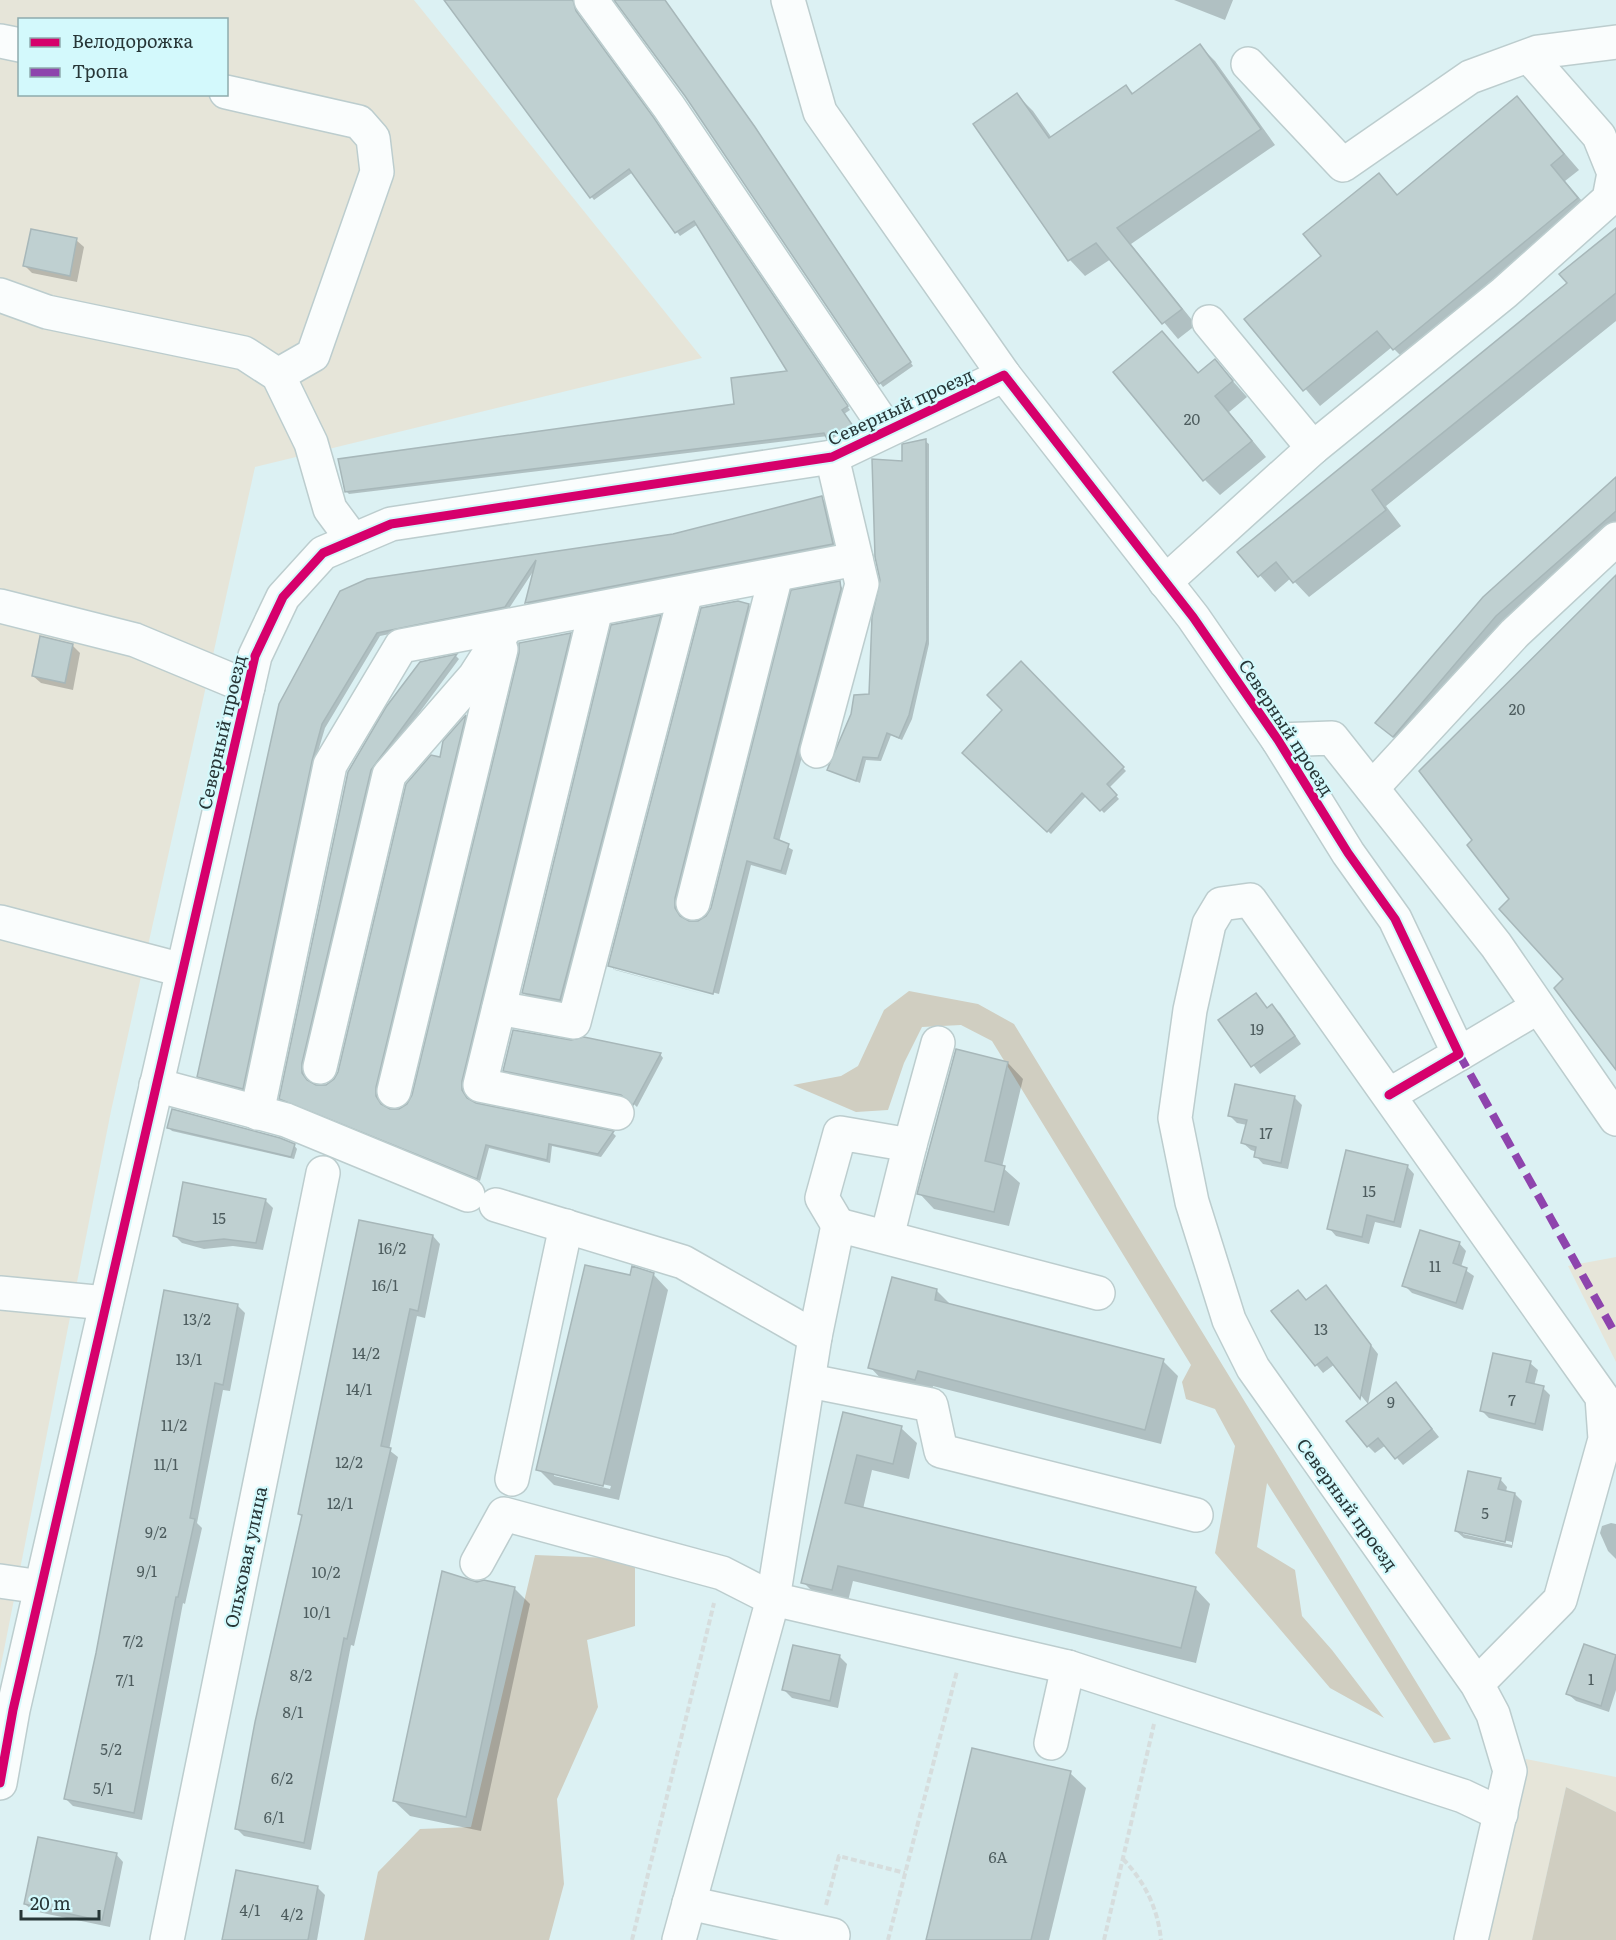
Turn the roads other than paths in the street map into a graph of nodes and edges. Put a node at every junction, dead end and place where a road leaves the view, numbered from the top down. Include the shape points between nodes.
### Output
1 (591, 0) edge
2 (788, 0) edge
3 (0, 40) edge
4 (1616, 42) edge
5 (18, 44) edge
6 (1529, 56) junction
7 (1248, 64) dead end
8 (228, 92) edge
9 (0, 295) edge
10 (1209, 322) dead end
11 (278, 375) junction
12 (1004, 375) junction
13 (887, 430) junction
14 (1313, 448) junction
15 (832, 457) junction
16 (1616, 539) edge
17 (353, 540) junction
18 (856, 559) junction
19 (776, 574) junction
20 (1165, 582) junction
21 (686, 592) junction
22 (0, 606) edge
23 (596, 609) junction
24 (507, 626) junction
25 (248, 687) junction
26 (1278, 740) junction
27 (818, 751) dead end
28 (1372, 788) junction
29 (693, 903) dead end
30 (0, 922) edge
31 (182, 970) junction
32 (1538, 1007) junction
33 (499, 1008) junction
34 (938, 1043) dead end
35 (1459, 1054) junction
36 (320, 1067) dead end
37 (158, 1077) junction
38 (394, 1091) dead end
39 (1389, 1095) junction
40 (257, 1113) junction
41 (617, 1113) dead end
42 (1616, 1119) edge
43 (910, 1145) junction
44 (324, 1173) dead end
45 (837, 1225) junction
46 (566, 1226) junction
47 (886, 1237) junction
48 (0, 1293) edge
49 (1098, 1293) dead end
50 (106, 1303) junction
51 (815, 1337) junction
52 (810, 1381) junction
53 (512, 1479) dead end
54 (1196, 1515) dead end
55 (477, 1563) dead end
56 (0, 1581) edge
57 (41, 1587) junction
58 (772, 1599) junction
59 (1068, 1667) junction
60 (1478, 1684) junction
61 (1051, 1743) dead end
62 (0, 1783) edge
63 (1501, 1814) junction
64 (689, 1903) junction
65 (825, 1936) edge
66 (167, 1940) edge
67 (679, 1940) edge
68 (1472, 1940) edge

1 - 13 street via 669,107
2 - 12 street via 820,112
3 - 5 street
4 - 6 street
6 - 7 street via 1470,77 1343,165
6 - 14 street via 1599,136 1614,173 1609,199 1504,293
8 - 11 street via 359,122 373,138 377,172 313,354
9 - 11 street via 47,312 243,353
10 - 14 street
11 - 17 street via 311,443 330,509
12 - 13 street, Северный проезд
12 - 20 street, Северный проезд
13 - 15 street, Северный проезд
14 - 20 street
15 - 17 street, Северный проезд via 391,524
15 - 18 street
16 - 28 street via 1515,633
17 - 25 street, Северный проезд via 322,553 283,597 255,656
18 - 19 street
18 - 27 street via 862,584
19 - 21 street
19 - 29 street
20 - 26 street, Северный проезд
21 - 23 street
21 - 33 street via 574,1022
22 - 25 street via 135,640
23 - 24 street
23 - 33 street
24 - 36 street via 475,676 389,775
24 - 38 street
24 - 40 street via 401,646 330,765
25 - 31 street, Северный проезд
26 - 28 street via 1332,738
26 - 35 street, Северный проезд via 1348,853 1395,919
28 - 32 street via 1496,945
30 - 31 street
31 - 37 street, Северный проезд
32 - 35 street
32 - 42 street
33 - 41 street via 480,1085
34 - 43 street
35 - 39 street
37 - 40 street
37 - 50 street, Северный проезд
39 - 60 street, Северный проезд via 1602,1397 1605,1439 1560,1600
39 - 60 street, Северный проезд via 1250,900 1221,904 1209,924 1190,1010 1175,1118 1192,1202 1229,1320 1260,1378
40 - 46 street via 286,1120 482,1200
43 - 45 street via 840,1133 822,1198
43 - 47 street
44 - 66 street, Ольховая улица
45 - 47 street
45 - 51 street
46 - 51 street via 683,1262
46 - 53 street
47 - 49 street
48 - 50 street
50 - 57 street, Северный проезд
51 - 52 street
52 - 54 street via 932,1405 941,1451
52 - 58 street
55 - 58 street via 504,1514 722,1573
56 - 57 street
57 - 62 street, Северный проезд
58 - 59 street
58 - 64 street
59 - 61 street
59 - 63 street via 1463,1796
60 - 63 street via 1493,1714 1510,1771
63 - 68 street
64 - 65 street
64 - 67 street

